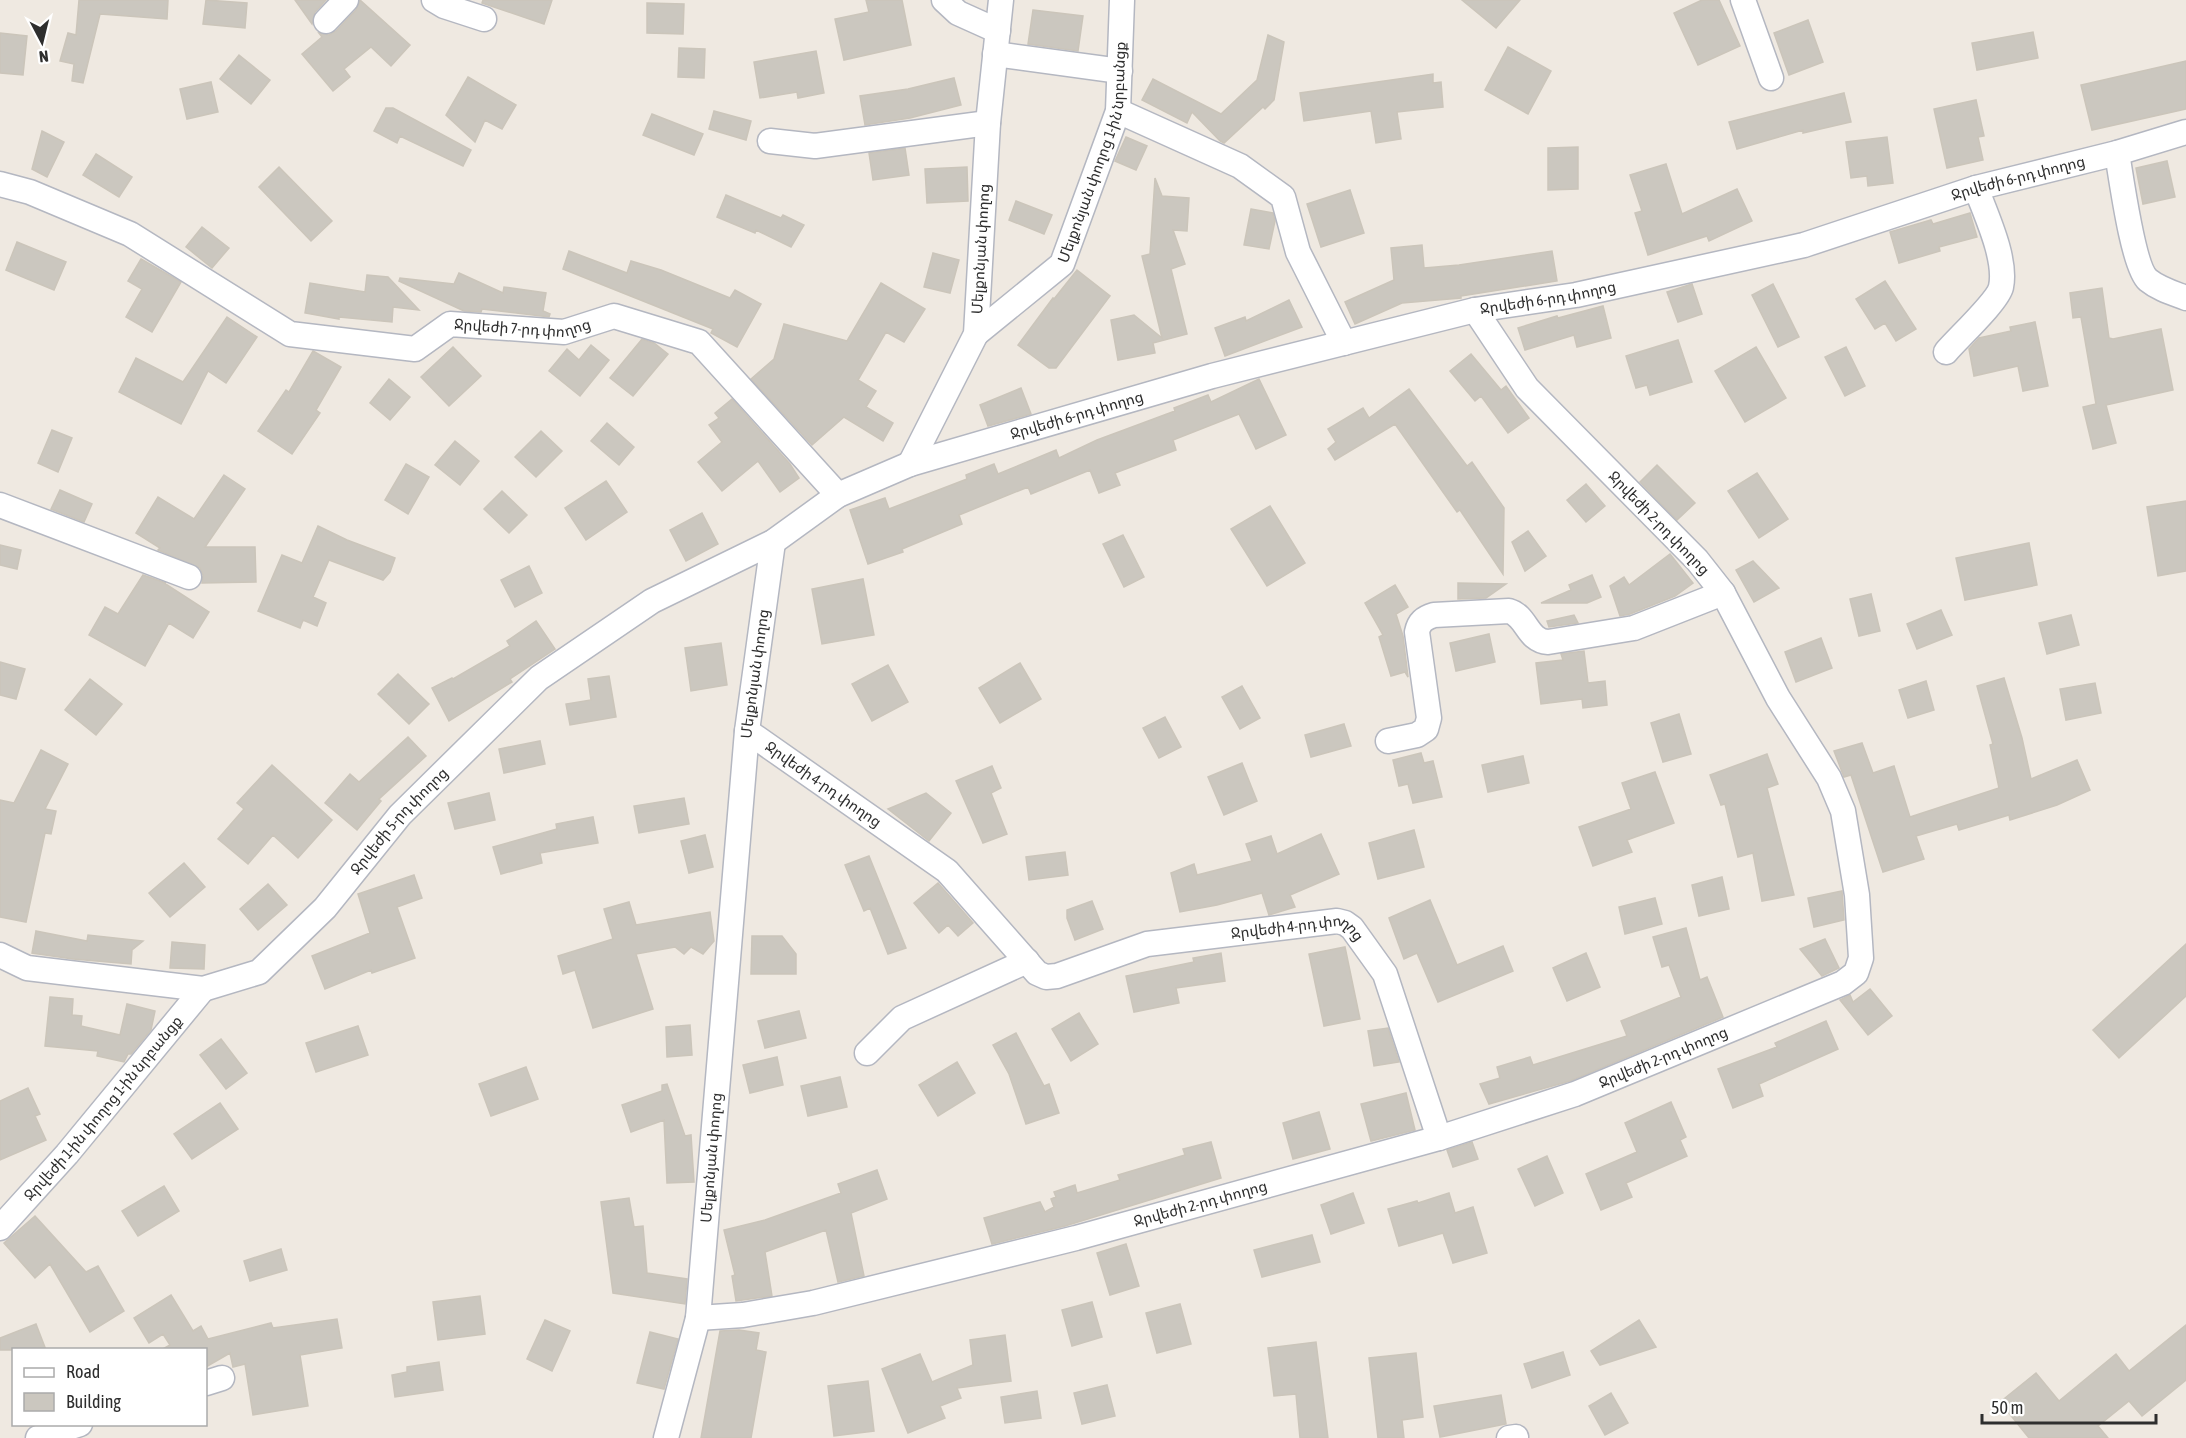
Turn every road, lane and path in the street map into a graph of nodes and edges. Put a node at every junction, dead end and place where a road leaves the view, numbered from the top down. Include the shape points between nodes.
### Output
1 (346, 0) edge
2 (434, 0) edge
3 (944, 0) edge
4 (1001, 0) edge
5 (1122, 0) edge
6 (1743, 0) edge
7 (484, 19) dead end
8 (326, 21) dead end
9 (997, 43) junction
10 (1120, 71) junction
11 (1771, 78) dead end
12 (1118, 111) junction
13 (988, 123) junction
14 (2186, 132) edge
15 (770, 141) dead end
16 (2117, 153) junction
17 (0, 184) edge
18 (1976, 188) junction
19 (2186, 298) edge
20 (1475, 310) junction
21 (976, 334) junction
22 (1344, 343) junction
23 (1946, 352) dead end
24 (910, 464) junction
25 (838, 495) junction
26 (0, 505) edge
27 (773, 542) junction
28 (189, 577) dead end
29 (1723, 593) junction
30 (747, 731) junction
31 (1388, 741) dead end
32 (0, 956) edge
33 (1027, 962) junction
34 (203, 988) junction
35 (867, 1053) dead end
36 (1439, 1138) junction
37 (0, 1228) edge
38 (698, 1318) junction
39 (77, 1426) edge
40 (38, 1438) edge
41 (666, 1438) edge

1 - 8 street
2 - 7 street
3 - 9 street
4 - 9 street, Մելքոնյան փողոց
5 - 10 street, Մելքոնյան փողոց 1-ին նրբանցք
6 - 11 street
9 - 10 street
9 - 13 street, Մելքոնյան փողոց
10 - 12 street, Մելքոնյան փողոց 1-ին նրբանցք
12 - 21 street, Մելքոնյան փողոց 1-ին նրբանցք via 1062,264
12 - 22 street via 1240,166 1283,197 1298,252
13 - 15 street via 815,146
13 - 21 street, Մելքոնյան փողոց
14 - 16 street, Ջրվեժի 6-րդ փողոց
16 - 18 street, Ջրվեժի 6-րդ փողոց
16 - 19 street via 2137,262 2146,279
17 - 25 street, Ջրվեժի 7-րդ փողոց via 30,192 130,234 290,334 415,349 450,324 564,332 614,316 699,342
18 - 20 street, Ջրվեժի 6-րդ փողոց via 1804,245 1576,296
18 - 23 street via 2000,252 2001,289
20 - 22 street, Ջրվեժի 6-րդ փողոց
20 - 29 street, Ջրվեժի 2-րդ փողոց via 1527,388 1697,560
21 - 24 street, Մելքոնյան փողոց
22 - 24 street, Ջրվեժի 6-րդ փողոց via 1212,376
24 - 25 street
25 - 27 street
26 - 28 street
27 - 30 street, Մելքոնյան փողոց
27 - 34 street, Ջրվեժի 5-րդ փողոց via 652,601 539,678 400,815 325,908 259,972
29 - 31 street via 1634,628 1548,642 1534,637 1519,616 1509,611 1426,618 1417,632 1429,718 1426,729 1417,735
29 - 36 street, Ջրվեժի 2-րդ փողոց via 1778,698 1829,778 1843,811 1857,895 1861,958 1856,973 1844,983 1575,1094
30 - 33 street, Ջրվեժի 4-րդ փողոց via 947,871
30 - 38 street, Մելքոնյան փողոց
32 - 34 street, Ջրվեժի 5-րդ փողոց via 27,968
33 - 35 street via 902,1018
33 - 36 street, Ջրվեժի 4-րդ փողոց via 1037,973 1057,976 1147,944 1345,923 1352,927 1385,974
34 - 37 street, Ջրվեժի 1-ին փողոց 1-ին նրբանցք via 67,1154
36 - 38 street, Ջրվեժի 2-րդ փողոց via 1076,1238 813,1303
38 - 41 street, Մելքոնյան փողոց
39 - 40 street

